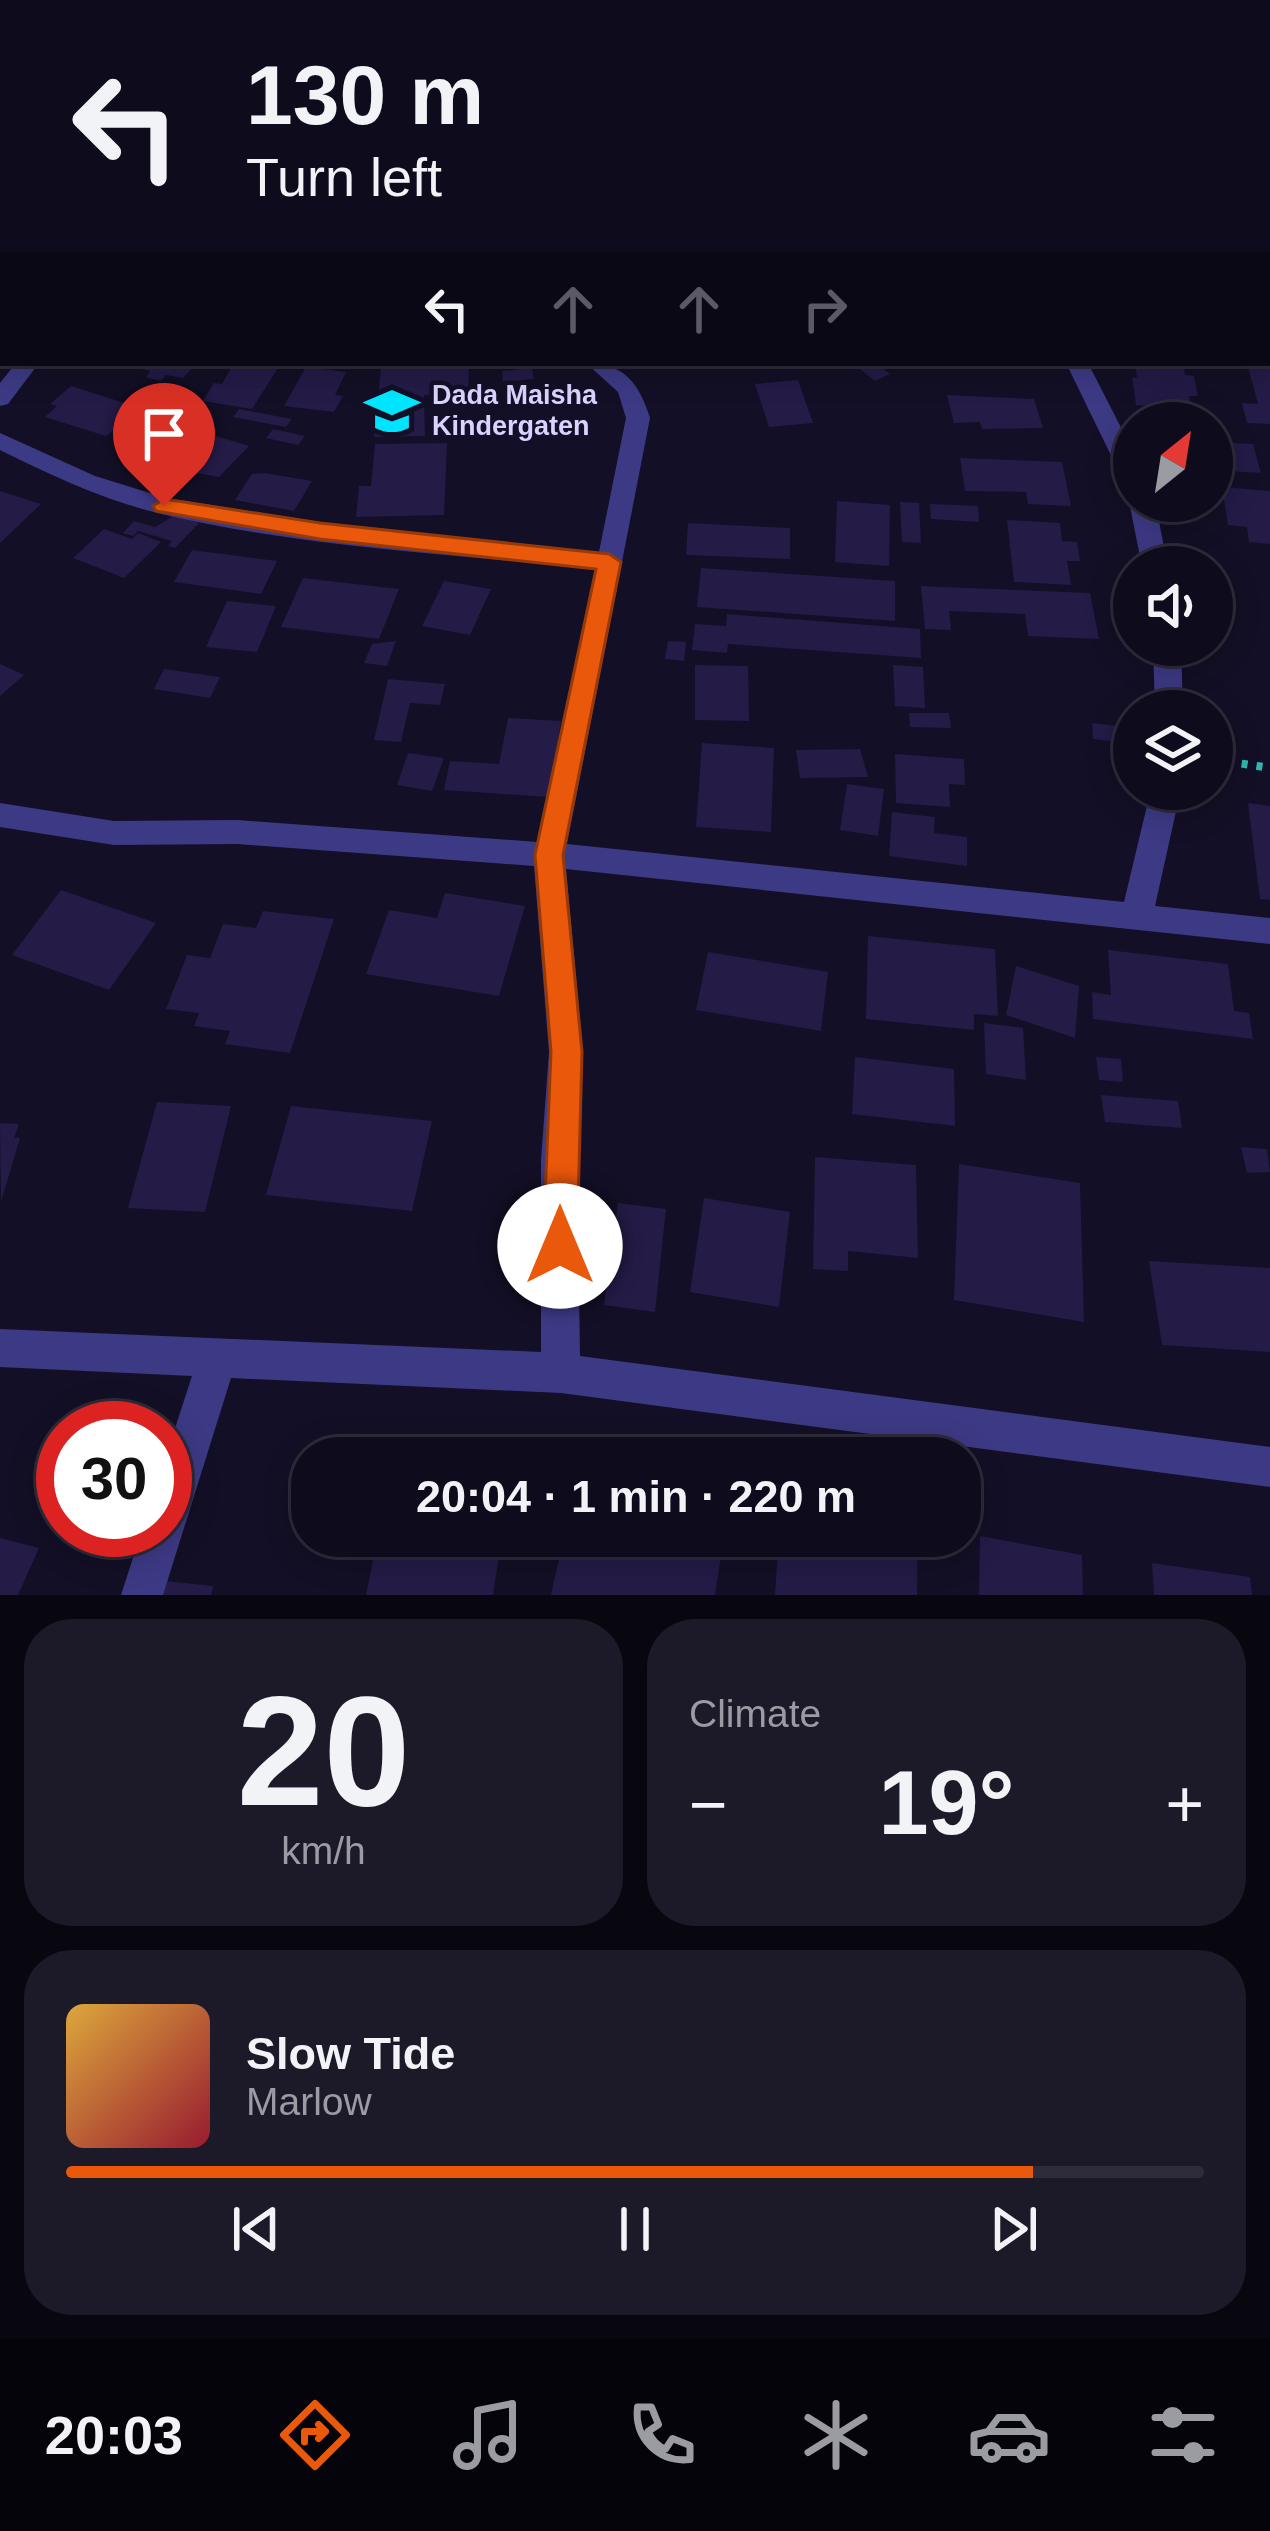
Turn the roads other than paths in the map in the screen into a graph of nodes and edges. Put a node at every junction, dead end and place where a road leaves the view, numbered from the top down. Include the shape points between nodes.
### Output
1 (26, 366) edge
2 (601, 366) edge
3 (1078, 366) edge
4 (0, 399) edge
5 (1113, 436) edge
6 (0, 441) edge
7 (609, 562) junction
8 (1161, 810) edge
9 (0, 815) edge
10 (549, 855) junction
11 (1137, 917) junction
12 (1270, 931) edge
13 (0, 1348) edge
14 (217, 1360) junction
15 (561, 1373) junction
16 (192, 1439) edge
17 (1270, 1467) edge
18 (154, 1557) edge
19 (142, 1595) edge

1 - 4 street
2 - 7 street via 629,388 638,418
3 - 5 street
6 - 7 street via 86,482 164,506
7 - 10 street
8 - 11 street
9 - 10 street via 114,833 237,832
10 - 11 street
10 - 15 street via 566,1052
11 - 12 street
13 - 14 street
14 - 15 street
14 - 16 street
15 - 17 street
18 - 19 street

